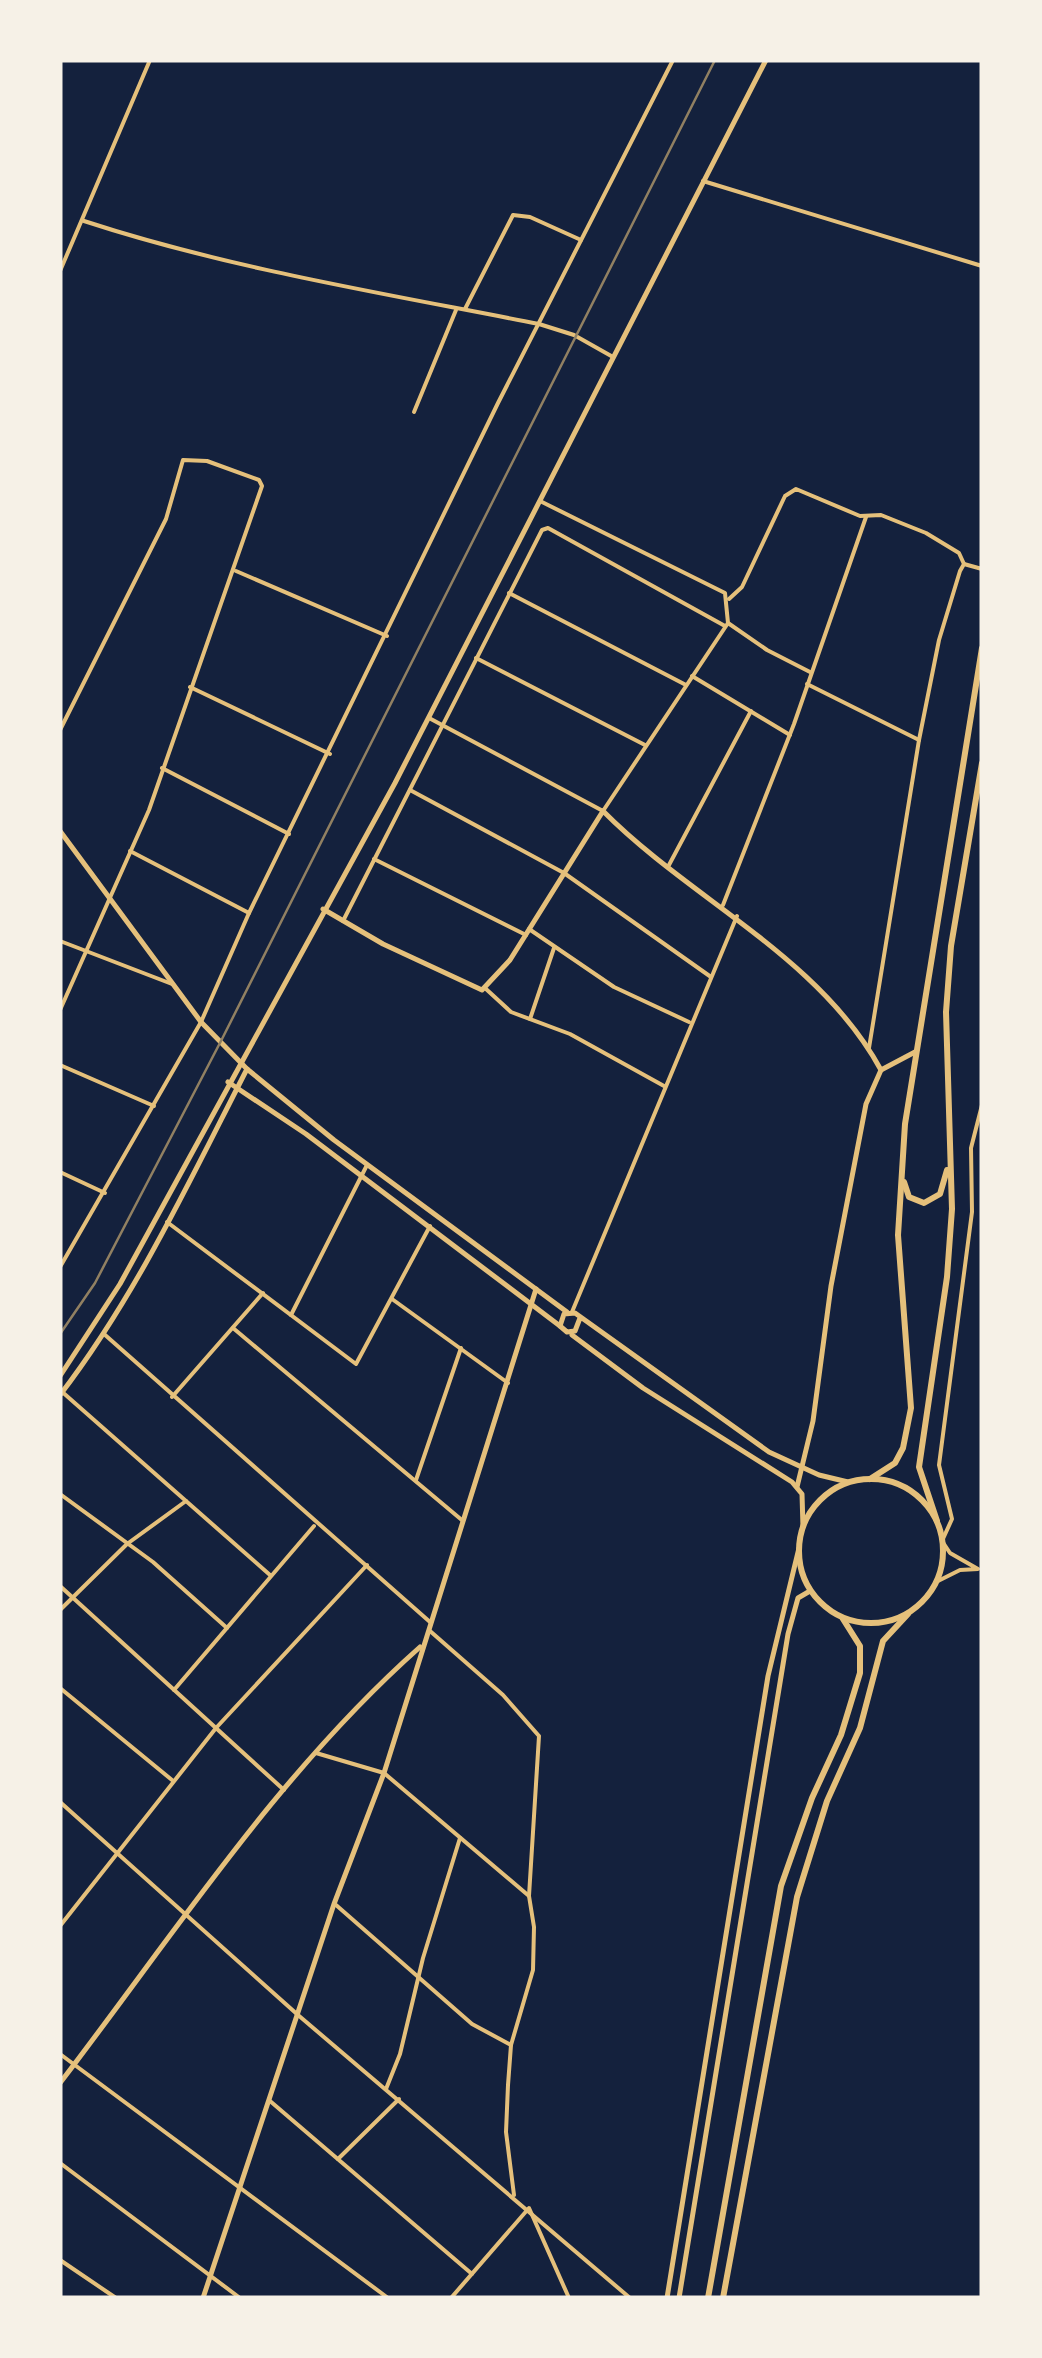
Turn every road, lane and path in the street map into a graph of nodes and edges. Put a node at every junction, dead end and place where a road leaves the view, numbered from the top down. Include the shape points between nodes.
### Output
1 (150, 60) edge
2 (673, 60) edge
3 (766, 60) edge
4 (703, 182) junction
5 (84, 221) junction
6 (581, 240) junction
7 (982, 266) edge
8 (60, 271) edge
9 (456, 308) junction
10 (465, 310) junction
11 (538, 324) junction
12 (614, 356) junction
13 (414, 412) dead end
14 (540, 502) junction
15 (866, 517) junction
16 (964, 564) junction
17 (982, 569) edge
18 (235, 571) junction
19 (509, 593) junction
20 (729, 599) junction
21 (727, 624) junction
22 (388, 636) junction
23 (982, 648) edge
24 (476, 658) junction
25 (810, 672) junction
26 (692, 676) junction
27 (807, 684) junction
28 (686, 685) junction
29 (190, 686) junction
30 (751, 711) junction
31 (429, 718) junction
32 (442, 725) junction
33 (60, 730) edge
34 (790, 734) junction
35 (919, 740) junction
36 (646, 745) junction
37 (330, 754) junction
38 (982, 763) edge
39 (162, 768) junction
40 (409, 790) junction
41 (979, 804) edge
42 (603, 811) junction
43 (60, 831) edge
44 (289, 834) junction
45 (130, 851) junction
46 (374, 859) junction
47 (669, 865) junction
48 (564, 873) junction
49 (112, 900) junction
50 (723, 905) junction
51 (323, 909) junction
52 (249, 912) junction
53 (737, 916) junction
54 (344, 921) junction
55 (528, 932) junction
56 (60, 941) edge
57 (554, 948) junction
58 (89, 951) junction
59 (711, 977) junction
60 (176, 986) junction
61 (486, 989) junction
62 (60, 1010) edge
63 (530, 1019) junction
64 (201, 1022) junction
65 (691, 1023) junction
66 (870, 1048) junction
67 (916, 1052) junction
68 (240, 1059) junction
69 (60, 1065) edge
70 (247, 1069) junction
71 (881, 1070) junction
72 (228, 1082) junction
73 (664, 1086) junction
74 (237, 1088) junction
75 (982, 1105) edge
76 (154, 1106) junction
77 (981, 1119) edge
78 (950, 1154) junction
79 (368, 1165) junction
80 (902, 1166) junction
81 (60, 1172) edge
82 (362, 1175) junction
83 (105, 1193) junction
84 (167, 1222) junction
85 (430, 1226) junction
86 (60, 1267) edge
87 (536, 1289) junction
88 (264, 1293) junction
89 (392, 1299) junction
90 (532, 1304) junction
91 (570, 1312) junction
92 (291, 1314) junction
93 (580, 1318) junction
94 (560, 1326) junction
95 (233, 1328) junction
96 (570, 1333) junction
97 (104, 1334) junction
98 (460, 1348) junction
99 (60, 1376) edge
100 (508, 1383) junction
101 (61, 1392) edge
102 (172, 1397) junction
103 (803, 1469) junction
104 (870, 1479) junction
105 (416, 1480) junction
106 (848, 1482) junction
107 (796, 1487) junction
108 (60, 1494) edge
109 (186, 1501) junction
110 (936, 1521) junction
111 (464, 1522) junction
112 (315, 1524) junction
113 (803, 1527) junction
114 (942, 1541) junction
115 (127, 1544) junction
116 (798, 1548) junction
117 (367, 1565) junction
118 (980, 1569) edge
119 (270, 1575) junction
120 (936, 1582) junction
121 (60, 1586) edge
122 (810, 1591) junction
123 (70, 1598) junction
124 (60, 1610) edge
125 (908, 1614) junction
126 (844, 1619) junction
127 (429, 1625) junction
128 (227, 1628) junction
129 (422, 1646) junction
130 (60, 1688) edge
131 (174, 1690) junction
132 (216, 1728) junction
133 (315, 1753) junction
134 (384, 1774) junction
135 (174, 1782) junction
136 (284, 1790) junction
137 (60, 1802) edge
138 (460, 1838) junction
139 (115, 1853) junction
140 (528, 1896) junction
141 (334, 1904) junction
142 (186, 1914) junction
143 (60, 1926) edge
144 (420, 1977) junction
145 (298, 2015) junction
146 (511, 2045) junction
147 (60, 2054) edge
148 (74, 2065) junction
149 (60, 2082) edge
150 (386, 2089) junction
151 (398, 2100) junction
152 (270, 2101) junction
153 (338, 2159) junction
154 (60, 2164) edge
155 (240, 2190) junction
156 (514, 2195) junction
157 (529, 2208) junction
158 (60, 2260) edge
159 (472, 2274) junction
160 (210, 2277) junction
161 (116, 2298) edge
162 (202, 2298) edge
163 (240, 2298) edge
164 (388, 2298) edge
165 (451, 2298) edge
166 (570, 2298) edge
167 (630, 2298) edge
168 (667, 2298) edge
169 (679, 2298) edge
170 (708, 2298) edge
171 (723, 2298) edge

1 - 5 street
2 - 6 street
3 - 4 street
4 - 7 street
4 - 12 street
5 - 8 street
5 - 9 street via 174,249
6 - 10 street via 514,216
6 - 11 street
9 - 10 street
9 - 13 street
10 - 11 street
11 - 12 street
11 - 22 street
12 - 14 street
14 - 20 street
14 - 31 street
15 - 16 street via 881,515 926,533
15 - 20 street via 790,491 742,587
15 - 25 street
16 - 17 street
16 - 35 street via 939,640
18 - 22 street
18 - 29 street
18 - 33 street via 262,486 207,461 183,460 166,519
19 - 21 street via 548,528
19 - 24 street
19 - 28 street
20 - 21 street
21 - 25 street
21 - 26 street
22 - 37 street
23 - 67 highway
24 - 32 street
24 - 36 street
25 - 27 street
26 - 28 street
26 - 30 street
27 - 34 street
27 - 35 street
28 - 36 street
29 - 37 street
29 - 39 street
30 - 34 street
30 - 47 street
31 - 32 street
31 - 51 street
32 - 40 street
32 - 42 street
34 - 50 street
35 - 66 street
36 - 42 street
37 - 44 street
38 - 41 highway
39 - 44 street
39 - 45 street
40 - 46 street
40 - 48 street
41 - 78 highway via 948,974
42 - 47 street
42 - 48 street
43 - 49 street
44 - 52 street
45 - 49 street
45 - 52 street
46 - 54 street
46 - 55 street
47 - 50 street
48 - 55 street
48 - 59 street
49 - 58 street
49 - 60 street
50 - 53 street
51 - 54 street
51 - 68 street
52 - 64 street
53 - 59 street
53 - 66 street
54 - 61 street via 478,991
55 - 57 street
55 - 61 street
56 - 58 street
57 - 63 street
57 - 65 street via 614,987
58 - 60 street
58 - 62 street
59 - 65 street
60 - 64 street
61 - 63 street
63 - 73 street
64 - 68 street
64 - 76 street
65 - 73 street
66 - 71 street
67 - 71 street
67 - 80 highway
68 - 70 street
68 - 72 street
69 - 76 street
70 - 74 street
70 - 79 street
71 - 103 street via 866,1104
72 - 74 street
72 - 99 street via 120,1284
73 - 91 street
74 - 82 street
74 - 84 street
75 - 77 street
76 - 83 street
77 - 114 street via 971,1148 972,1212 938,1464 952,1519
78 - 80 highway via 945,1184 924,1203 904,1190
78 - 110 highway via 947,1277 919,1467
79 - 82 street
79 - 87 street
80 - 104 highway via 898,1235 911,1408 895,1463
81 - 83 street
82 - 85 street
82 - 92 street
83 - 86 street
84 - 88 street
84 - 97 street
85 - 89 street
85 - 90 street
87 - 90 street
87 - 91 street
88 - 92 street
88 - 95 street
89 - 92 street via 356,1364
89 - 98 street
90 - 94 street
90 - 100 street
91 - 93 street
91 - 94 street
93 - 96 street
93 - 103 street
94 - 96 street
95 - 102 street
95 - 105 street
96 - 107 street
97 - 101 street
97 - 102 street
98 - 100 street
98 - 105 street
100 - 111 street
101 - 109 street
102 - 112 street
103 - 106 street
103 - 107 street
104 - 106 highway
104 - 110 highway via 909,1490
105 - 111 street
106 - 113 highway via 830,1492
107 - 113 street
108 - 115 street
109 - 115 street
109 - 119 street
110 - 114 highway
111 - 127 street
112 - 117 street
112 - 119 street
113 - 116 highway
114 - 118 street
114 - 120 highway
115 - 123 street
115 - 128 street
116 - 122 highway
116 - 168 street via 768,1676
117 - 127 street
117 - 132 street
118 - 120 street
119 - 128 street
120 - 125 highway
121 - 123 street
122 - 126 highway
122 - 169 street via 798,1598 788,1634
123 - 124 street
123 - 131 street
125 - 126 highway via 865,1624
125 - 171 highway via 883,1641 860,1728 801,1882
126 - 170 highway via 860,1646 860,1673 781,1886
127 - 129 street
127 - 140 street via 539,1736
128 - 131 street
129 - 133 street
129 - 134 street
130 - 135 street
131 - 132 street
132 - 135 street
132 - 136 street
133 - 134 street
133 - 136 street
134 - 138 street
134 - 141 street
135 - 139 street
136 - 142 street
137 - 139 street
138 - 140 street
138 - 144 street
139 - 142 street
139 - 143 street
140 - 146 street via 533,1970
141 - 144 street
141 - 145 street
142 - 145 street
142 - 148 street
144 - 146 street via 472,2024
144 - 150 street
145 - 150 street
145 - 152 street
146 - 156 street via 506,2132
147 - 148 street
148 - 149 street
148 - 155 street
150 - 151 street
151 - 153 street
151 - 156 street
152 - 153 street
152 - 155 street
153 - 159 street
154 - 160 street
155 - 160 street
155 - 164 street
156 - 157 street
157 - 159 street
157 - 166 street
157 - 167 street
158 - 161 street
159 - 165 street
160 - 162 street
160 - 163 street

